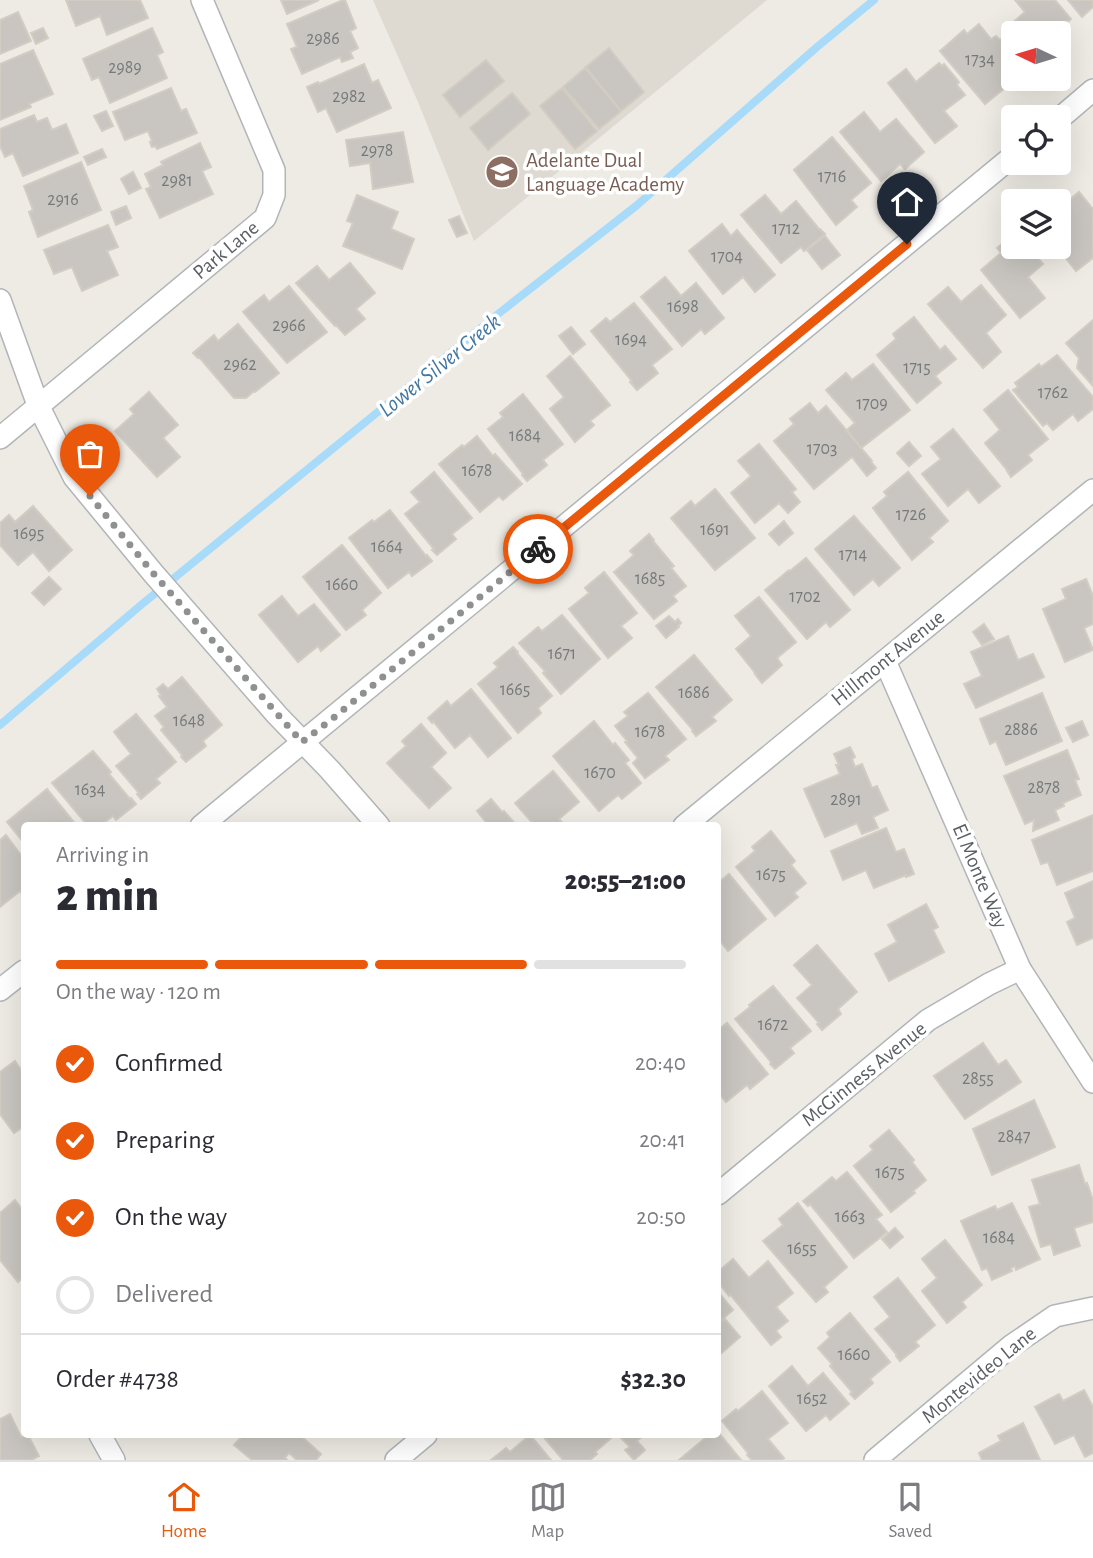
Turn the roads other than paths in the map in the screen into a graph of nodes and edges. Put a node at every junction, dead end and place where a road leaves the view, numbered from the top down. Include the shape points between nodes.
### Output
1 (202, 0) edge
2 (1093, 90) edge
3 (1071, 109) edge
4 (1001, 166) edge
5 (0, 300) edge
6 (38, 405) junction
7 (0, 438) edge
8 (1093, 490) edge
9 (885, 661) junction
10 (302, 742) junction
11 (206, 822) edge
12 (376, 822) edge
13 (689, 822) edge
14 (1020, 969) junction
15 (21, 973) edge
16 (0, 990) edge
17 (1093, 1082) edge
18 (721, 1192) edge
19 (1093, 1308) edge
20 (102, 1438) edge
21 (422, 1438) edge
22 (114, 1460) edge
23 (396, 1460) edge
24 (875, 1460) edge

1 - 6 street, Park Lane via 274,170 270,207 265,218
2 - 3 street
4 - 10 street
5 - 6 street
6 - 7 street, Park Lane
6 - 10 street via 74,477
8 - 9 street, Hillmont Avenue
9 - 13 street, Hillmont Avenue
9 - 14 street, El Monte Way
10 - 11 street
10 - 12 street
14 - 17 street, El Monte Way
14 - 18 street, McGinness Avenue via 928,1020
15 - 16 street
19 - 24 street, Montevideo Lane via 1055,1316 1011,1346
20 - 22 street
21 - 23 street

